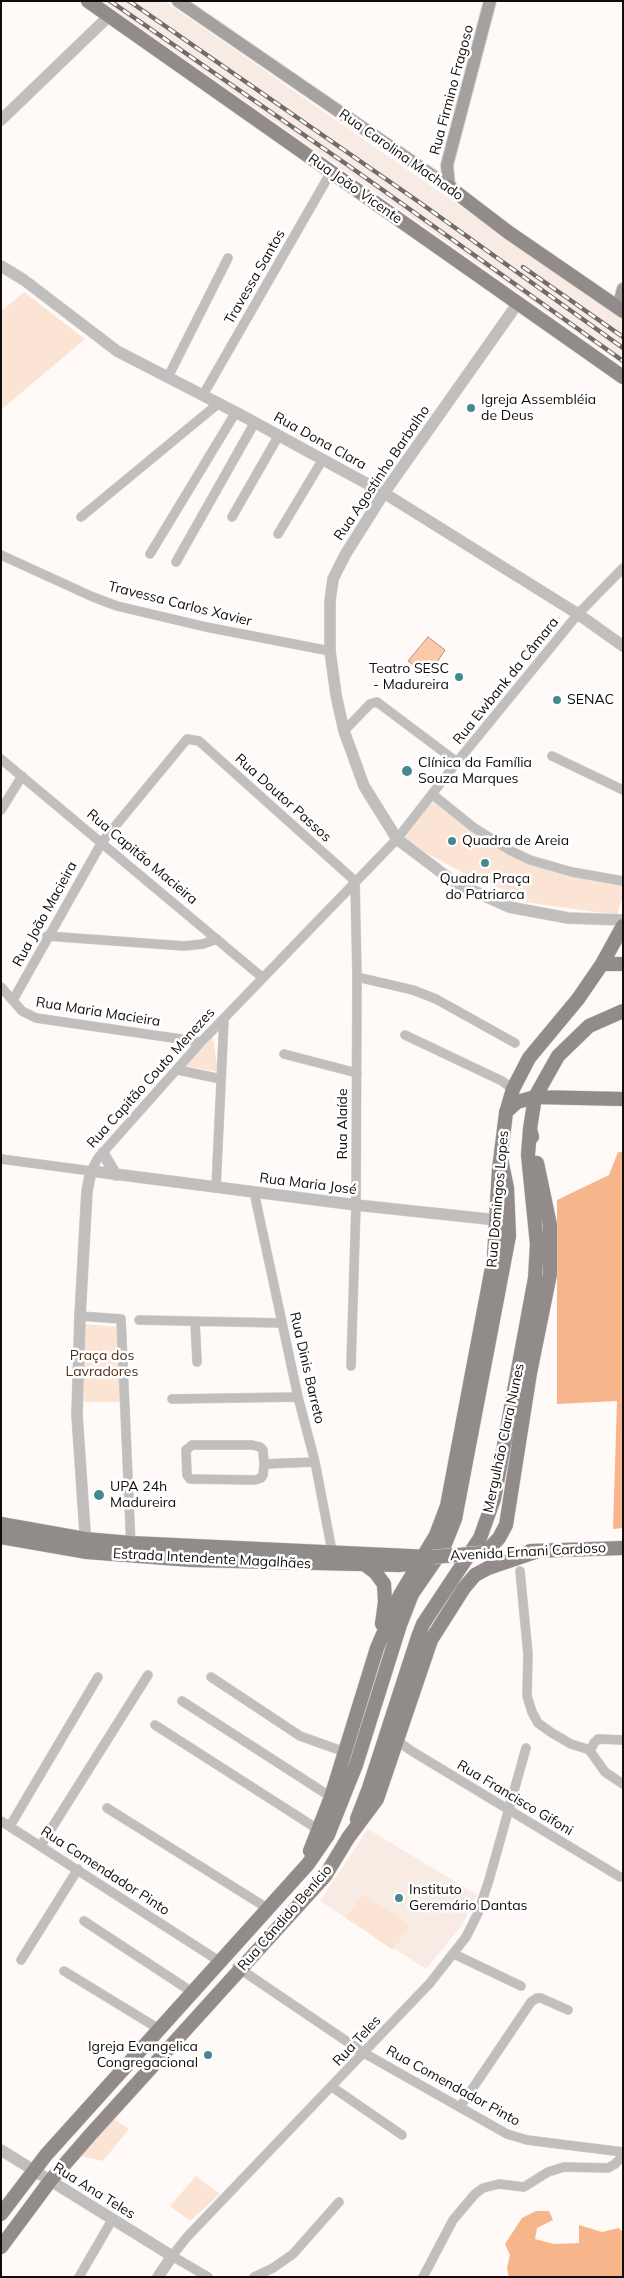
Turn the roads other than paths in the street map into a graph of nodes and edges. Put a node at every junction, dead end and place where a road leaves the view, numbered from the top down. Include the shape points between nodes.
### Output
1 (88, 1) edge
2 (178, 1) edge
3 (490, 1) edge
4 (109, 16) junction
5 (1, 120) edge
6 (447, 166) junction
7 (331, 172) junction
8 (428, 173) junction
9 (449, 187) junction
10 (228, 258) dead end
11 (1, 266) edge
12 (623, 289) edge
13 (518, 303) junction
14 (620, 310) edge
15 (168, 377) junction
16 (623, 377) edge
17 (203, 395) junction
18 (219, 403) junction
19 (236, 412) junction
20 (255, 422) junction
21 (279, 435) junction
22 (323, 459) junction
23 (384, 493) junction
24 (81, 517) dead end
25 (232, 517) dead end
26 (278, 534) dead end
27 (150, 554) dead end
28 (1, 555) edge
29 (176, 562) dead end
30 (623, 568) edge
31 (578, 614) junction
32 (623, 646) edge
33 (330, 652) junction
34 (344, 731) junction
35 (191, 738) joint
36 (552, 756) dead end
37 (1, 759) edge
38 (457, 762) junction
39 (22, 776) junction
40 (623, 790) edge
41 (432, 794) junction
42 (1, 810) edge
43 (397, 839) junction
44 (102, 842) junction
45 (355, 881) junction
46 (623, 881) edge
47 (623, 920) edge
48 (623, 926) edge
49 (47, 936) junction
50 (217, 939) junction
51 (602, 964) junction
52 (623, 964) edge
53 (357, 977) junction
54 (263, 978) junction
55 (1, 987) edge
56 (13, 1000) junction
57 (620, 1012) edge
58 (224, 1019) junction
59 (406, 1035) dead end
60 (202, 1042) junction
61 (515, 1043) dead end
62 (284, 1054) dead end
63 (178, 1070) junction
64 (357, 1073) junction
65 (221, 1079) junction
66 (513, 1089) junction
67 (535, 1097) junction
68 (623, 1099) edge
69 (506, 1113) junction
70 (530, 1129) junction
71 (103, 1153) junction
72 (501, 1158) junction
73 (1, 1159) edge
74 (91, 1172) junction
75 (116, 1175) junction
76 (216, 1188) junction
77 (254, 1192) junction
78 (356, 1205) junction
79 (497, 1220) junction
80 (80, 1316) junction
81 (139, 1320) dead end
82 (195, 1321) junction
83 (282, 1323) junction
84 (197, 1362) dead end
85 (352, 1366) dead end
86 (298, 1397) junction
87 (172, 1399) dead end
88 (315, 1462) junction
89 (264, 1464) junction
90 (1, 1524) edge
91 (1, 1538) edge
92 (86, 1546) junction
93 (623, 1548) edge
94 (131, 1550) junction
95 (332, 1551) junction
96 (538, 1551) junction
97 (484, 1553) junction
98 (428, 1557) junction
99 (364, 1564) junction
100 (520, 1571) dead end
101 (377, 1648) junction
102 (148, 1675) dead end
103 (98, 1677) dead end
104 (211, 1677) dead end
105 (182, 1701) dead end
106 (155, 1725) dead end
107 (623, 1740) edge
108 (398, 1741) junction
109 (526, 1748) dead end
110 (590, 1750) junction
111 (345, 1752) junction
112 (623, 1784) edge
113 (331, 1797) junction
114 (107, 1808) dead end
115 (508, 1811) junction
116 (4, 1824) edge
117 (319, 1830) junction
118 (348, 1838) junction
119 (41, 1845) junction
120 (308, 1864) junction
121 (78, 1869) junction
122 (620, 1877) dead end
123 (267, 1908) junction
124 (84, 1921) dead end
125 (454, 1954) junction
126 (22, 1960) dead end
127 (219, 1961) junction
128 (238, 1968) junction
129 (64, 1971) dead end
130 (521, 1986) dead end
131 (192, 1992) junction
132 (568, 2010) dead end
133 (159, 2029) junction
134 (364, 2053) junction
135 (332, 2087) junction
136 (460, 2107) junction
137 (402, 2135) dead end
138 (1, 2150) edge
139 (623, 2152) edge
140 (623, 2156) edge
141 (33, 2171) junction
142 (50, 2181) junction
143 (339, 2202) dead end
144 (1, 2214) edge
145 (112, 2220) junction
146 (156, 2246) junction
147 (1, 2247) edge
148 (172, 2256) junction
149 (160, 2274) edge
150 (79, 2277) edge
151 (208, 2277) edge
152 (254, 2277) edge
153 (423, 2277) edge

1 - 4 main road, Rua João Vicente
2 - 8 main road, Rua Carolina Machado
3 - 6 main road, Rua Firmino Fragoso
4 - 5 street
4 - 7 main road, Rua João Vicente
6 - 8 main road
6 - 9 main road, Rua Firmino Fragoso
7 - 13 main road, Rua João Vicente
7 - 17 street, Travessa Santos
8 - 9 main road, Rua Carolina Machado
9 - 14 main road, Rua Carolina Machado
10 - 15 street
11 - 15 street, Rua Dona Clara via 117,351
12 - 14 main road
13 - 16 main road, Rua João Vicente
13 - 23 street, Rua Agostinho Barbalho
15 - 17 street, Rua Dona Clara
17 - 18 street, Rua Dona Clara
18 - 19 street, Rua Dona Clara
18 - 24 street
19 - 20 street, Rua Dona Clara
19 - 27 street
20 - 21 street, Rua Dona Clara
20 - 29 street
21 - 22 street, Rua Dona Clara
21 - 25 street
22 - 23 street, Rua Dona Clara
22 - 26 street
23 - 31 street, Rua Dona Clara
23 - 33 street, Rua Agostinho Barbalho via 333,579
28 - 33 street, Travessa Carlos Xavier via 117,606
30 - 31 street, Rua Ewbank da Câmara
31 - 32 street, Rua Dona Clara
31 - 38 street, Rua Ewbank da Câmara
33 - 34 street, Rua Agostinho Barbalho
34 - 38 street via 370,704 378,702
34 - 43 street, Rua Agostinho Barbalho via 364,786
35 - 44 street, Rua João Macieira via 183,742
35 - 45 street, Rua Doutor Passos
36 - 40 street
37 - 39 street, Rua Capitão Macieira
38 - 41 street, Rua Ewbank da Câmara
39 - 42 street
39 - 44 street, Rua Capitão Macieira
41 - 43 street, Rua Ewbank da Câmara
41 - 46 street via 473,827 530,860
43 - 45 street, Rua Capitão Couto Menezes
43 - 47 street, Rua Agostinho Barbalho via 454,882 509,907 568,918
44 - 49 street, Rua João Macieira
44 - 50 street, Rua Capitão Macieira
45 - 53 street, Rua Alaíde
45 - 54 street, Rua Capitão Couto Menezes
48 - 51 main road, Rua Domingos Lopes
49 - 50 street via 184,946
49 - 56 street, Rua João Macieira
50 - 54 street, Rua Capitão Macieira
51 - 52 main road
51 - 66 main road, Rua Domingos Lopes via 578,999 529,1058
53 - 61 street via 413,990
53 - 64 street, Rua Alaíde
54 - 58 street, Rua Capitão Couto Menezes
55 - 56 street, Rua Maria Macieira
56 - 60 street, Rua Maria Macieira via 22,1011 36,1018
57 - 67 main road, Rua Domingos Lopes via 589,1026 569,1043 549,1070
58 - 60 street, Rua Capitão Couto Menezes
58 - 65 street
59 - 66 street
60 - 63 street, Rua Capitão Couto Menezes
62 - 64 street
63 - 65 street
63 - 71 street, Rua Capitão Couto Menezes
64 - 78 street, Rua Alaíde
65 - 76 street
66 - 69 main road, Rua Domingos Lopes
67 - 68 main road
67 - 69 main road via 517,1102
67 - 70 main road, Rua Domingos Lopes
69 - 72 main road, Rua Domingos Lopes
70 - 97 main road, Rua Domingos Lopes via 550,1225 550,1274 506,1525 499,1538
70 - 118 main road, Mergulhão Clara Nunes via 528,1155 537,1235 535,1278 492,1506 480,1538 420,1631 369,1788
71 - 74 street, Rua Capitão Couto Menezes
71 - 75 street
72 - 79 main road, Rua Domingos Lopes
72 - 120 main road via 507,1188 510,1236 455,1519 443,1548 409,1601 345,1795 328,1835
73 - 74 street, Rua Maria José
74 - 75 street, Rua Maria José
74 - 80 street, Rua Capitão Couto Menezes via 87,1191
75 - 76 street, Rua Maria José
76 - 77 street, Rua Maria José
77 - 78 street, Rua Maria José
77 - 83 street, Rua Dinis Barreto
78 - 79 street, Rua Maria José
78 - 85 street, Rua Alaíde
79 - 98 main road, Rua Domingos Lopes via 494,1257 447,1506
80 - 92 street, Rua Capitão Couto Menezes via 77,1414
80 - 94 street via 121,1319
81 - 82 street
82 - 83 street
82 - 84 street
83 - 86 street, Rua Dinis Barreto
86 - 87 street
86 - 88 street, Rua Dinis Barreto
88 - 89 street
88 - 95 street, Rua Dinis Barreto
89 - 89 street via 263,1475 258,1479 190,1479 186,1450 192,1445 252,1445 262,1448
90 - 92 main road, Estrada Intendente Magalhães
91 - 92 main road, Estrada Intendente Magalhães
92 - 94 main road, Estrada Intendente Magalhães
93 - 96 main road, Avenida Ernani Cardoso
94 - 95 main road, Estrada Intendente Magalhães
94 - 99 main road, Estrada Intendente Magalhães via 192,1560
95 - 98 main road, Estrada Intendente Magalhães
96 - 97 main road, Avenida Ernani Cardoso
96 - 108 main road, Rua Cândido Benício via 493,1566 475,1576 464,1588 431,1640
97 - 98 main road, Avenida Ernani Cardoso, bridge
98 - 99 main road, Estrada Intendente Magalhães via 410,1564
98 - 101 main road, Rua Cândido Benício via 400,1595
99 - 101 main road via 382,1579 386,1592
100 - 110 street via 528,1654 527,1696 532,1712 538,1723 552,1733
101 - 111 main road, Rua Cândido Benício
102 - 119 street
103 - 116 street
104 - 111 street via 300,1736
105 - 113 street
106 - 117 street
107 - 110 street via 598,1739
108 - 115 street, Rua Francisco Gifoni
108 - 118 main road, Rua Cândido Benício via 377,1799
109 - 115 street, Rua Teles
110 - 112 street via 605,1772
111 - 113 main road, Rua Cândido Benício
113 - 117 main road, Rua Cândido Benício
114 - 123 street
115 - 122 street, Rua Francisco Gifoni
115 - 125 street, Rua Teles via 478,1913
116 - 119 street, Rua Comendador Pinto
117 - 120 main road, Rua Cândido Benício
118 - 128 main road, Rua Cândido Benício via 325,1876
119 - 121 street, Rua Comendador Pinto
120 - 123 main road, Rua Cândido Benício
121 - 126 street
121 - 127 street, Rua Comendador Pinto
123 - 127 main road, Rua Cândido Benício
124 - 131 street
125 - 130 street
125 - 134 street, Rua Teles
127 - 131 main road, Rua Cândido Benício
128 - 134 street, Rua Comendador Pinto
128 - 142 main road, Rua Cândido Benício
129 - 133 street
131 - 133 main road, Rua Cândido Benício
132 - 136 street via 542,1998 531,2002
133 - 141 main road, Rua Cândido Benício
134 - 135 street, Rua Teles
134 - 136 street, Rua Comendador Pinto
135 - 137 street
135 - 148 street, Rua Teles
136 - 139 street, Rua Comendador Pinto via 516,2138
138 - 141 street, Rua Ana Teles
140 - 153 street via 608,2168 564,2167 548,2172 524,2187 499,2184 483,2188 453,2220
141 - 142 street, Rua Ana Teles
141 - 144 main road, Rua Cândido Benício
142 - 145 street, Rua Ana Teles
142 - 147 main road, Rua Cândido Benício
143 - 152 street via 285,2261
145 - 146 street, Rua Ana Teles
145 - 150 street
146 - 148 street, Rua Ana Teles
146 - 149 street
148 - 149 street
148 - 151 street

